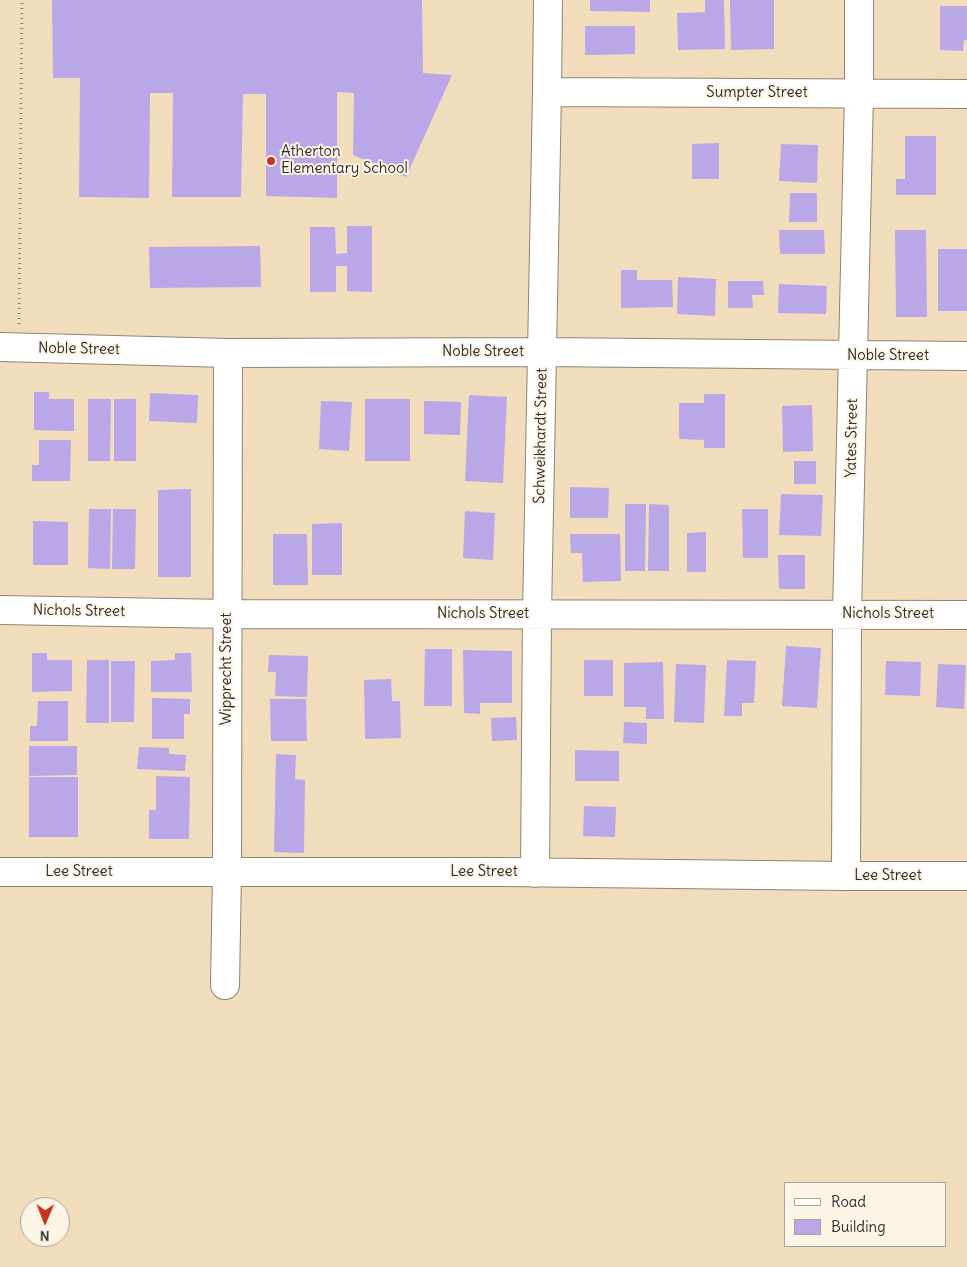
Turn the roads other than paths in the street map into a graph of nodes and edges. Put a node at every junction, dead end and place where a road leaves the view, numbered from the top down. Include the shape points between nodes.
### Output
1 (548, 0) edge
2 (859, 0) edge
3 (547, 92) junction
4 (859, 93) junction
5 (967, 94) edge
6 (9, 348) edge
7 (542, 352) junction
8 (228, 353) junction
9 (854, 356) junction
10 (967, 356) edge
11 (0, 610) edge
12 (228, 614) junction
13 (537, 614) junction
14 (847, 614) junction
15 (967, 615) edge
16 (0, 872) edge
17 (227, 872) junction
18 (535, 872) junction
19 (846, 876) junction
20 (967, 876) edge
21 (225, 985) dead end

1 - 3 street, Schweikhardt Street
2 - 4 street, Yates Street
3 - 4 street, Sumpter Street
3 - 7 street, Schweikhardt Street
4 - 5 street, Sumpter Street
4 - 9 street, Yates Street
6 - 8 street, Noble Street
7 - 8 street, Noble Street
7 - 9 street, Noble Street
7 - 13 street, Schweikhardt Street
8 - 12 street, Wipprecht Street
9 - 10 street, Noble Street
9 - 14 street, Yates Street
11 - 12 street, Nichols Street
12 - 13 street, Nichols Street
12 - 17 street, Wipprecht Street
13 - 14 street, Nichols Street
13 - 18 street, Schweikhardt Street
14 - 15 street, Nichols Street
14 - 19 street, Yates Street
16 - 17 street, Lee Street
17 - 18 street, Lee Street
17 - 21 street, Wipprecht Street
18 - 19 street, Lee Street
19 - 20 street, Lee Street

